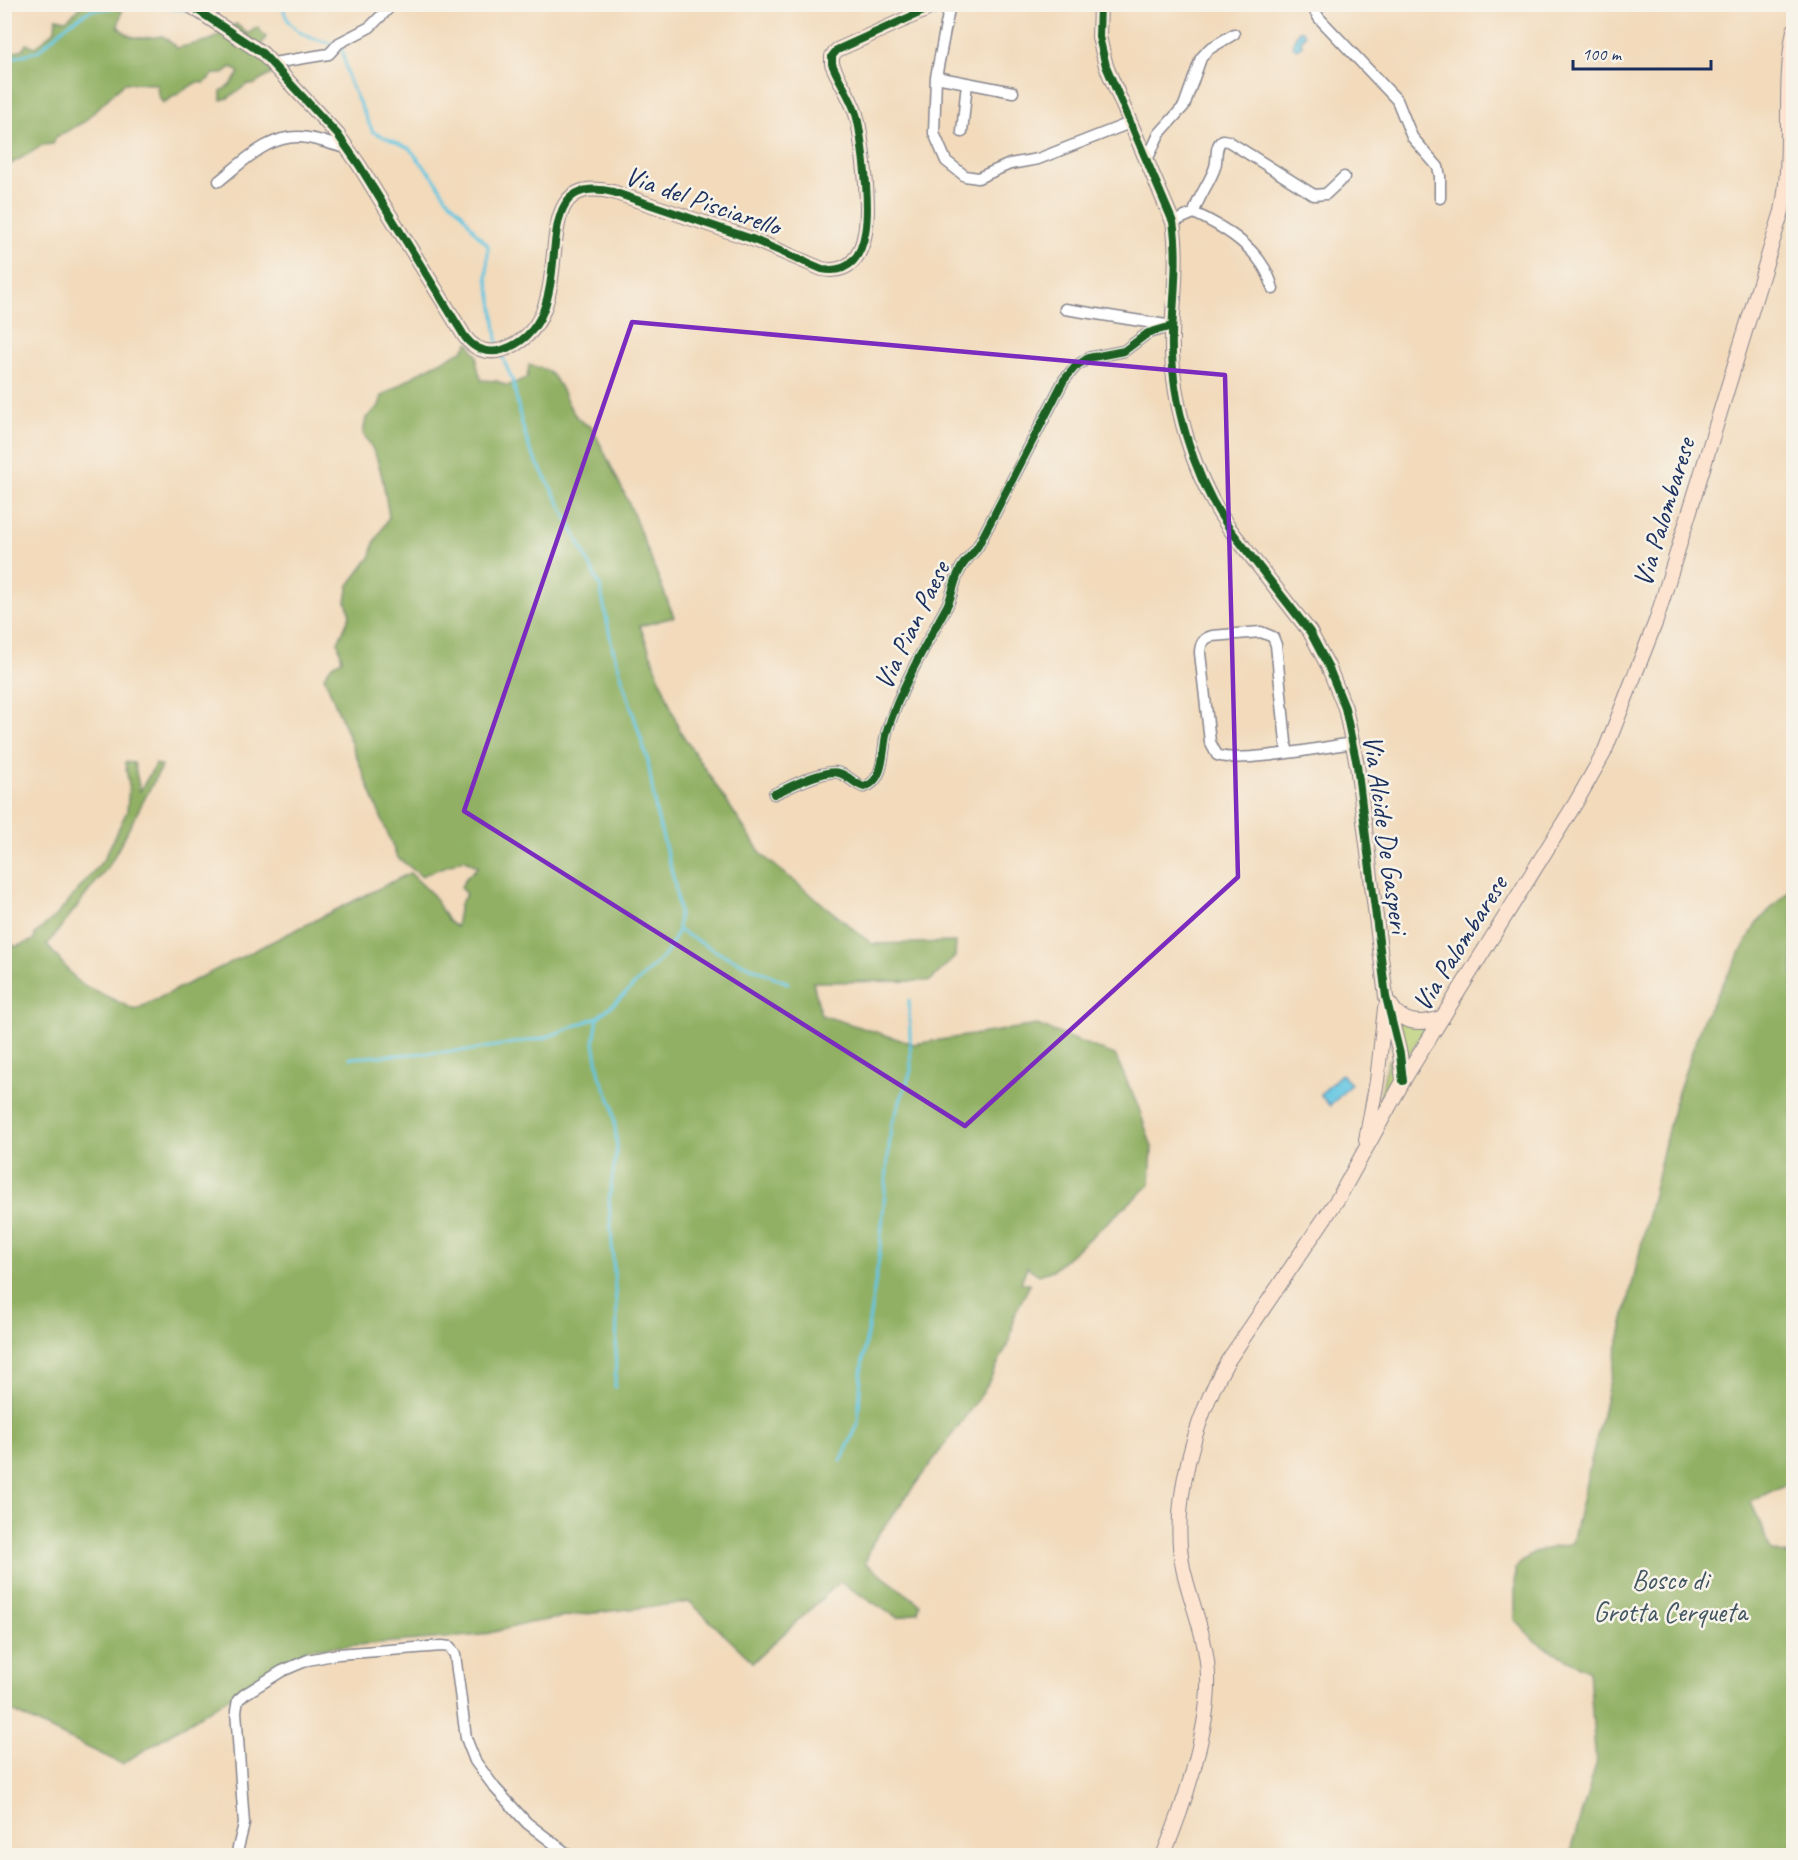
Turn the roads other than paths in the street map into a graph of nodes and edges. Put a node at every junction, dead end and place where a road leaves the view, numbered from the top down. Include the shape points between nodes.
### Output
1 (393, 4) edge
2 (939, 4) edge
3 (950, 4) edge
4 (1101, 4) edge
5 (1311, 4) edge
6 (190, 5) edge
7 (1794, 30) edge
8 (1234, 34) dead end
9 (273, 63) junction
10 (936, 77) junction
11 (966, 83) junction
12 (1013, 92) dead end
13 (1130, 123) junction
14 (962, 132) dead end
15 (348, 148) junction
16 (1147, 160) junction
17 (1344, 177) dead end
18 (219, 181) dead end
19 (1440, 198) dead end
20 (1194, 213) junction
21 (1173, 222) junction
22 (1273, 289) dead end
23 (1065, 309) dead end
24 (1172, 326) junction
25 (1353, 743) junction
26 (1287, 752) junction
27 (774, 794) dead end
28 (1386, 997) junction
29 (1443, 1017) junction
30 (1383, 1027) junction
31 (1403, 1081) junction
32 (1364, 1153) junction
33 (237, 1856) edge
34 (570, 1856) edge
35 (1163, 1856) edge

1 - 9 street via 370,27 339,43 328,54
2 - 15 street, Via del Pisciarello via 837,50 832,56 836,75 857,117 868,201 862,243 847,267 839,270 822,269 752,239 617,193 583,191 567,200 559,215 553,277 543,312 527,336 501,350 478,349 465,337
3 - 10 street
4 - 13 street, Via Alcide De Gasperi via 1102,52
5 - 19 street via 1319,18 1398,100 1412,137 1438,167
6 - 9 street, Via del Pisciarello
7 - 29 street, Via Palombarese via 1782,211 1656,621 1595,770
8 - 16 street via 1201,58 1184,106 1152,144
9 - 15 street, Via del Pisciarello
10 - 11 street
10 - 13 street via 935,140 948,163 969,177 978,178 1010,164 1043,158
11 - 12 street
11 - 14 street
13 - 16 street, Via Alcide De Gasperi
15 - 18 street via 308,138 282,138 259,150
16 - 21 street, Via Alcide De Gasperi
17 - 20 street via 1326,194 1314,195 1223,140
20 - 21 street
20 - 22 street via 1239,239 1266,267
21 - 24 street, Via Alcide De Gasperi
23 - 24 street
24 - 25 street, Via Alcide De Gasperi via 1172,363 1179,406 1202,476 1229,528 1315,640 1340,694
24 - 27 street, Via Pian Paese via 1148,333 1124,351 1088,358 1064,380 978,546 959,570 950,599 897,704 874,780 864,787 841,773 830,772
25 - 26 street
25 - 28 street, Via Alcide De Gasperi
26 - 26 street via 1228,759 1214,752 1200,653 1206,639 1261,632 1273,637
28 - 29 street via 1404,1020 1421,1022
28 - 30 street, Via Alcide De Gasperi
28 - 31 street, Via Alcide De Gasperi
29 - 31 street, Via Palombarese
30 - 31 street, Via Alcide De Gasperi via 1390,1060
30 - 32 street, Via Alcide De Gasperi
31 - 32 street, Via Palombarese
32 - 35 street, Via Palombarese via 1323,1222 1227,1362 1192,1450 1182,1505 1181,1552 1206,1653 1208,1688 1197,1754
33 - 34 street via 244,1824 236,1711 240,1698 282,1671 314,1658 442,1647 450,1647 455,1655 464,1731 475,1761 521,1817

